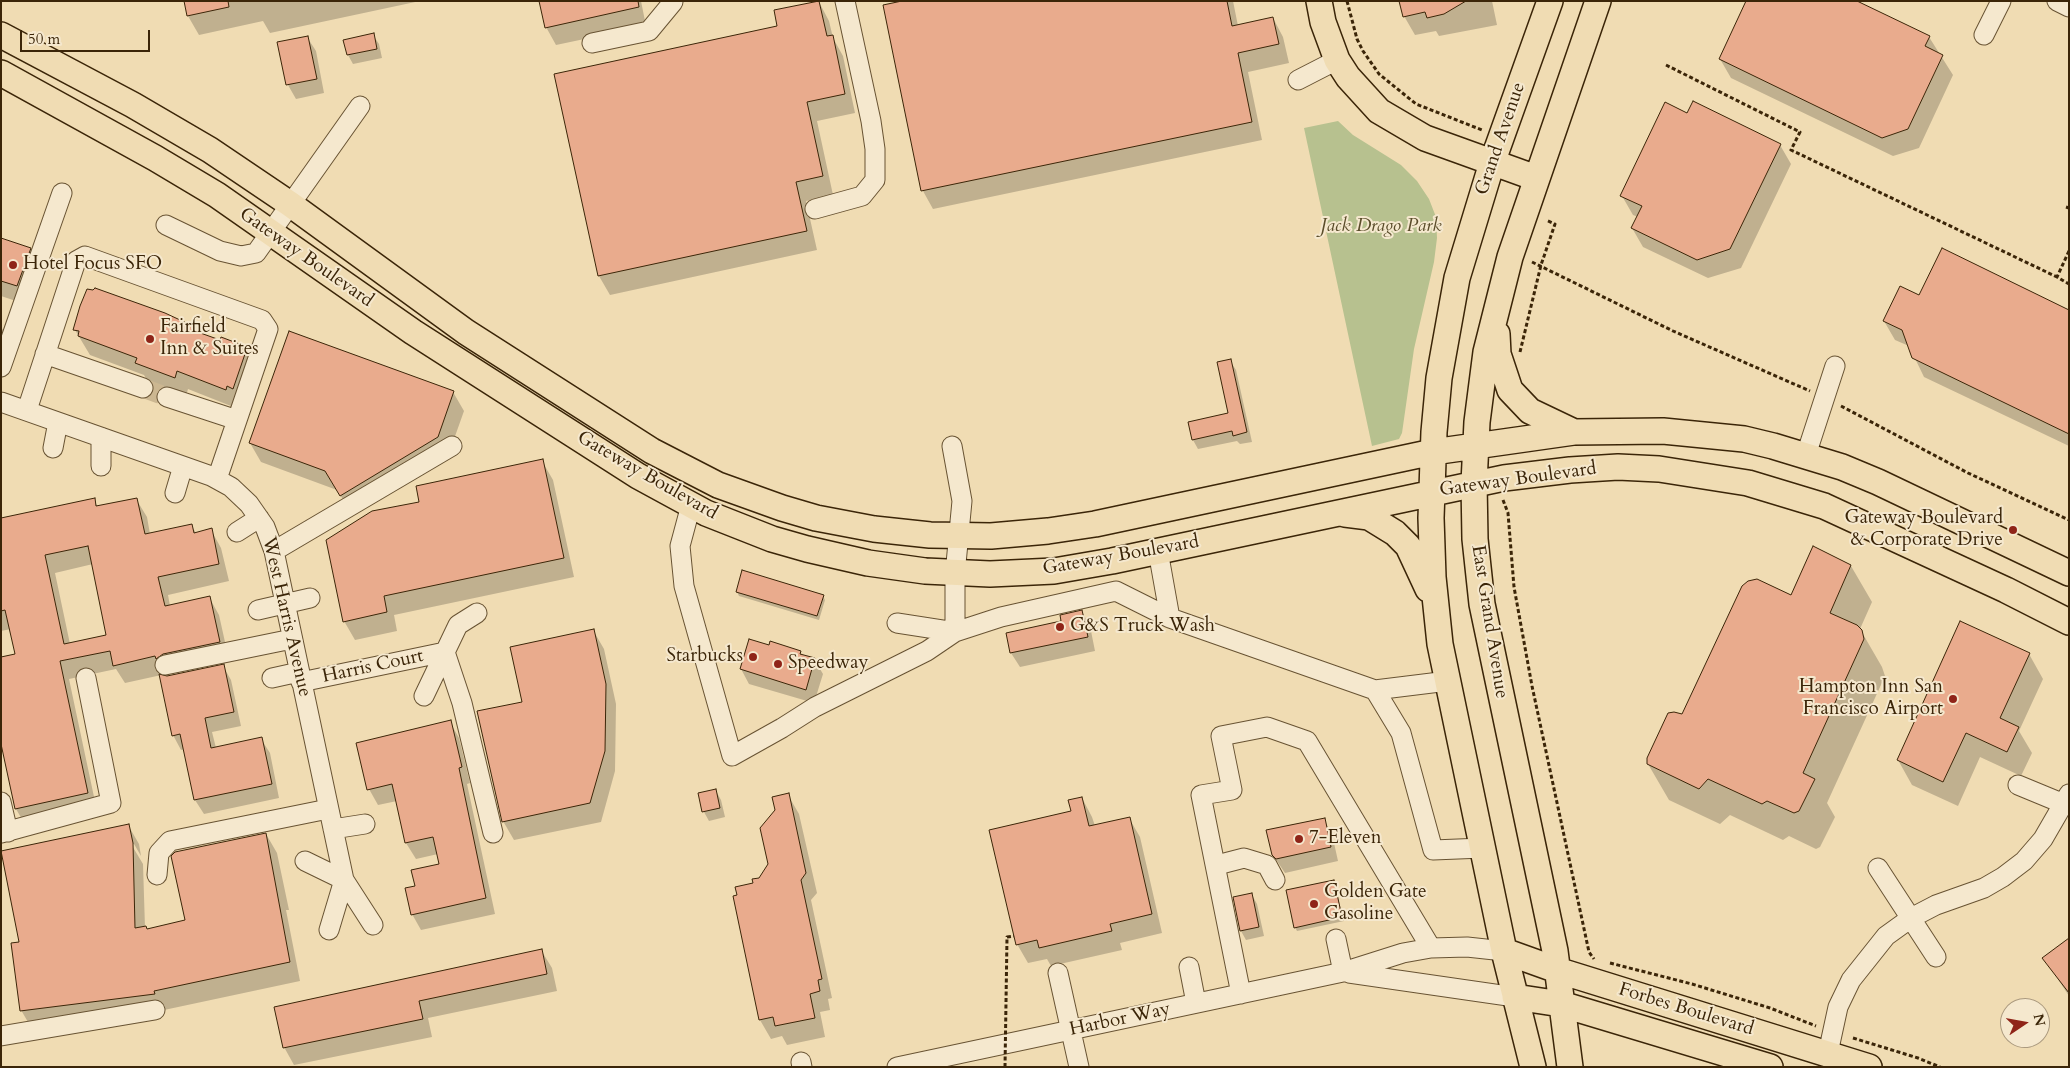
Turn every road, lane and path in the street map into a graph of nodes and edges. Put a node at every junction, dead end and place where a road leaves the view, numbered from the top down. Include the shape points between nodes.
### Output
1 (845, 1) edge
2 (1319, 1) edge
3 (1347, 1) edge
4 (1550, 1) edge
5 (1598, 1) edge
6 (2000, 1) edge
7 (2057, 1) edge
8 (674, 2) edge
9 (2069, 7) edge
10 (1, 35) edge
11 (1984, 35) dead end
12 (592, 43) dead end
13 (1337, 60) junction
14 (1666, 65) dead end
15 (1, 73) edge
16 (1298, 80) dead end
17 (360, 106) dead end
18 (1478, 128) dead end
19 (1492, 163) junction
20 (1536, 178) junction
21 (62, 193) dead end
22 (290, 204) junction
23 (816, 209) dead end
24 (1546, 220) dead end
25 (166, 225) dead end
26 (270, 233) junction
27 (2069, 251) edge
28 (1532, 262) dead end
29 (1541, 265) junction
30 (2057, 277) junction
31 (2069, 284) edge
32 (1496, 309) junction
33 (45, 354) junction
34 (1520, 358) dead end
35 (1, 366) edge
36 (1835, 366) dead end
37 (143, 388) tunnel mouth
38 (167, 397) tunnel mouth
39 (1824, 398) junction
40 (2, 403) edge
41 (27, 410) junction
42 (237, 420) junction
43 (58, 422) junction
44 (1574, 432) junction
45 (101, 437) junction
46 (1475, 445) junction
47 (452, 446) dead end
48 (952, 446) dead end
49 (52, 448) dead end
50 (1433, 452) junction
51 (1806, 455) junction
52 (101, 466) dead end
53 (183, 466) junction
54 (217, 479) junction
55 (1474, 483) junction
56 (1432, 492) junction
57 (175, 493) dead end
58 (1503, 500) dead end
59 (691, 505) junction
60 (1324, 516) junction
61 (259, 518) junction
62 (2069, 520) edge
63 (237, 532) dead end
64 (959, 536) junction
65 (274, 551) junction
66 (1158, 552) junction
67 (956, 574) junction
68 (2069, 574) edge
69 (310, 598) dead end
70 (285, 604) junction
71 (258, 610) dead end
72 (1436, 610) junction
73 (476, 612) dead end
74 (1170, 618) junction
75 (2069, 622) edge
76 (897, 623) dead end
77 (954, 632) junction
78 (292, 640) junction
79 (445, 652) junction
80 (165, 665) dead end
81 (300, 677) junction
82 (86, 678) dead end
83 (272, 678) dead end
84 (1448, 681) junction
85 (1375, 690) junction
86 (424, 696) dead end
87 (2018, 785) dead end
88 (2066, 799) edge
89 (1, 802) edge
90 (328, 809) junction
91 (365, 824) dead end
92 (333, 829) junction
93 (4, 833) edge
94 (493, 833) dead end
95 (1483, 848) junction
96 (305, 861) dead end
97 (1217, 865) junction
98 (1878, 868) dead end
99 (157, 875) dead end
100 (344, 880) junction
101 (1275, 880) dead end
102 (1911, 918) junction
103 (373, 925) dead end
104 (329, 930) dead end
105 (1014, 936) dead end
106 (1336, 939) dead end
107 (1431, 948) junction
108 (1504, 951) junction
109 (1936, 957) dead end
110 (1595, 959) dead end
111 (1604, 962) dead end
112 (1189, 967) dead end
113 (1558, 970) junction
114 (1343, 972) junction
115 (1058, 973) dead end
116 (1241, 994) junction
117 (1516, 997) junction
118 (1196, 1003) junction
119 (1561, 1004) junction
120 (155, 1010) dead end
121 (1071, 1030) junction
122 (1, 1036) edge
123 (1830, 1042) junction
124 (897, 1067) edge
125 (1005, 1067) edge
126 (1079, 1067) edge
127 (1533, 1067) edge
128 (1570, 1067) edge
129 (1770, 1067) edge
130 (1868, 1067) edge
131 (1940, 1067) edge

1 - 23 street via 871,121 875,149 874,180 862,196
2 - 13 main road
3 - 18 path via 1360,45 1379,74 1416,104
4 - 19 main road, Grand Avenue
5 - 20 main road
6 - 11 street
7 - 9 street
8 - 12 street via 649,31
10 - 22 main road, Gateway Boulevard via 148,113
13 - 16 street
13 - 19 main road via 1364,97 1394,122 1425,138
14 - 30 path via 1800,132 1791,150
15 - 26 main road, Gateway Boulevard via 163,162
17 - 22 street
19 - 20 main road
19 - 50 main road, Grand Avenue via 1458,278 1439,378
20 - 32 main road, East Grand Avenue
21 - 35 street
22 - 26 street
22 - 64 main road, Gateway Boulevard via 466,332 686,470 751,498 816,518 903,533
24 - 29 path via 1555,224
25 - 26 street via 220,251 241,256 256,253
26 - 59 main road, Gateway Boulevard via 413,332 638,476
27 - 30 path
28 - 29 path
29 - 34 path
29 - 39 path via 1575,285
30 - 31 path
32 - 44 main road via 1498,354 1510,390 1530,411
32 - 46 main road, East Grand Avenue via 1482,376
33 - 37 street
33 - 41 street
33 - 42 street via 76,261 85,256 262,320 268,329
36 - 39 street
38 - 42 street
39 - 51 street
39 - 62 path via 1968,473
40 - 41 street, West Harris Avenue
41 - 43 street, West Harris Avenue
42 - 54 street
43 - 45 street, West Harris Avenue
43 - 49 street
44 - 46 main road, Gateway Boulevard
44 - 51 main road, Gateway Boulevard via 1646,431 1707,435 1744,439
45 - 52 street
45 - 53 street, West Harris Avenue
46 - 50 main road, Gateway Boulevard
46 - 55 main road, East Grand Avenue
47 - 65 street
48 - 64 street via 962,501
50 - 56 main road
50 - 64 main road, Gateway Boulevard via 1095,524
51 - 68 main road, Gateway Boulevard via 1878,482
53 - 54 street, West Harris Avenue
53 - 57 street
54 - 61 street, West Harris Avenue via 231,487
55 - 56 main road, Gateway Boulevard
55 - 75 main road, Gateway Boulevard via 1618,467 1748,483 1824,506
55 - 113 main road, East Grand Avenue via 1478,570 1488,636
56 - 60 main road, Gateway Boulevard
56 - 72 main road via 1431,548
58 - 110 path via 1508,513 1514,588 1532,686 1589,952
59 - 67 main road, Gateway Boulevard via 740,527 806,549 868,563
59 - 77 street via 680,546 684,586 732,756 814,707 927,651
60 - 66 main road, Gateway Boulevard
60 - 72 main road via 1348,514 1369,517 1395,533 1418,563
61 - 63 street
61 - 65 street, West Harris Avenue
64 - 67 street
65 - 70 street, West Harris Avenue
66 - 67 main road, Gateway Boulevard via 1083,567
66 - 74 street
67 - 77 street
69 - 70 street
70 - 71 street
70 - 78 street, West Harris Avenue
72 - 84 main road
73 - 79 street via 458,625
74 - 77 street via 1116,591 1001,617
74 - 85 street
76 - 77 street
78 - 80 street
78 - 81 street, West Harris Avenue
79 - 81 street, Harris Court
79 - 86 street
79 - 94 street via 462,703
81 - 83 street, Harris Court
81 - 90 street, West Harris Avenue
82 - 93 street via 111,803
84 - 85 street
84 - 95 main road
85 - 95 street via 1401,733 1433,850
87 - 88 street
88 - 102 street via 2043,840 2024,861 1984,888 1936,905
89 - 93 street
90 - 92 street, West Harris Avenue
90 - 99 street via 170,841 159,853
91 - 92 street
92 - 100 street, West Harris Avenue
95 - 108 main road
96 - 100 street
97 - 101 street via 1244,858 1267,865
97 - 107 street via 1201,796 1232,790 1221,736 1267,727 1307,741
97 - 116 street
98 - 102 street
100 - 103 street
100 - 104 street
102 - 109 street
102 - 123 street via 1886,936 1851,980 1838,1006
105 - 125 path, bridge via 1007,937
106 - 114 street
107 - 108 street, Harbor Way via 1468,947
107 - 114 street, Harbor Way via 1403,953
108 - 113 main road, Forbes Boulevard
108 - 117 main road
111 - 123 path via 1770,1008 1800,1022
112 - 118 street
113 - 119 main road, East Grand Avenue
113 - 123 main road, Forbes Boulevard
114 - 116 street, Harbor Way
114 - 117 street, Harbor Way
115 - 121 street
116 - 118 street, Harbor Way
117 - 119 main road, Forbes Boulevard
117 - 127 main road
118 - 121 street, Harbor Way
119 - 128 main road, East Grand Avenue
119 - 129 main road, Forbes Boulevard
120 - 122 street
121 - 124 street, Harbor Way
121 - 126 street
123 - 130 main road, Forbes Boulevard
123 - 131 path via 1918,1058

